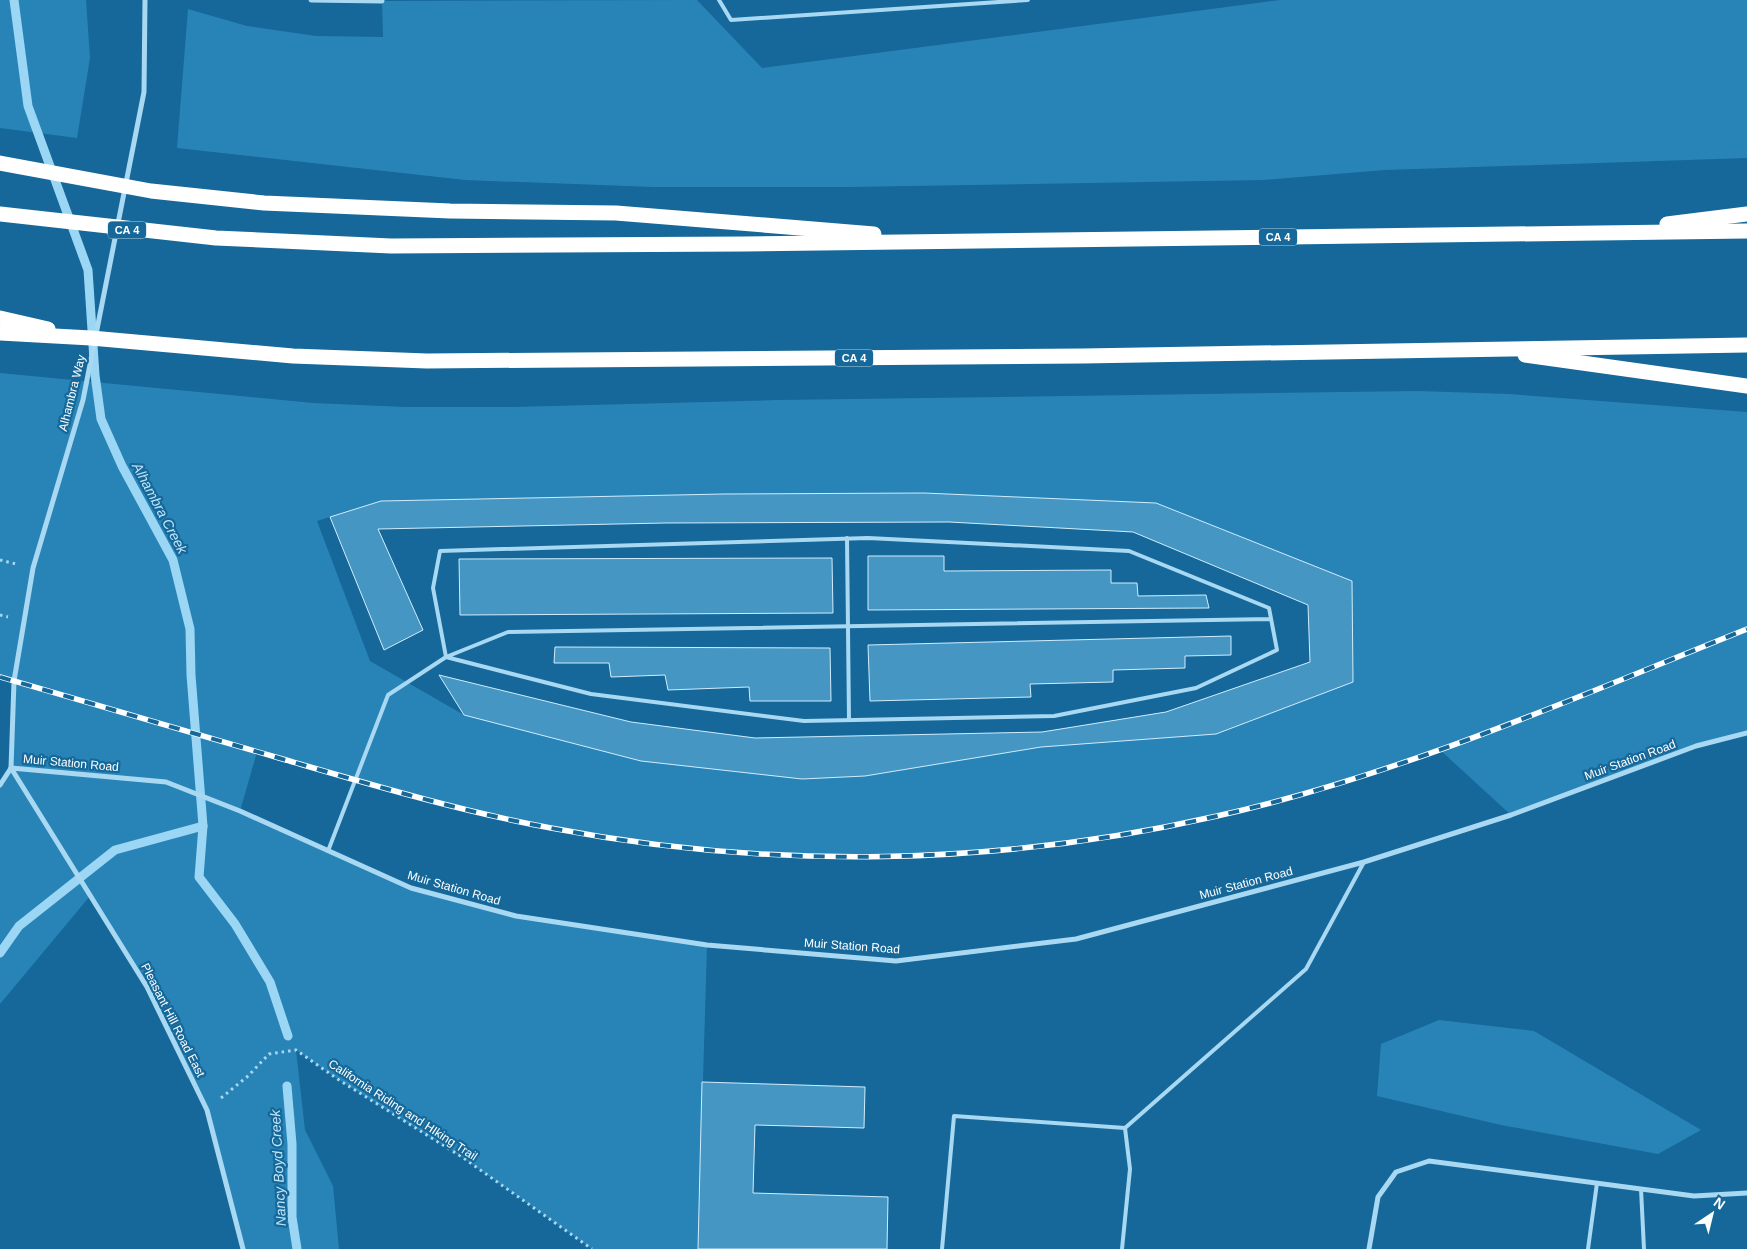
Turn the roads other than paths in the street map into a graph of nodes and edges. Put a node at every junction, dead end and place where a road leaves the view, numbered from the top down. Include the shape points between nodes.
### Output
1 (145, 0) edge
2 (311, 0) edge
3 (719, 0) edge
4 (1028, 0) edge
5 (382, 1) edge
6 (1, 163) edge
7 (0, 214) edge
8 (1747, 214) edge
9 (1747, 231) edge
10 (1591, 233) junction
11 (966, 241) junction
12 (0, 318) edge
13 (0, 333) edge
14 (91, 338) junction
15 (1747, 345) edge
16 (1479, 348) junction
17 (1747, 386) edge
18 (847, 538) junction
19 (1271, 619) junction
20 (848, 626) junction
21 (446, 657) junction
22 (849, 720) junction
23 (1747, 733) edge
24 (11, 768) junction
25 (0, 785) edge
26 (328, 851) junction
27 (1364, 862) junction
28 (1125, 1128) junction
29 (1597, 1183) junction
30 (1641, 1189) junction
31 (1747, 1192) edge
32 (244, 1249) edge
33 (942, 1249) edge
34 (1122, 1249) edge
35 (1369, 1249) edge
36 (1588, 1249) edge
37 (1644, 1249) edge

1 - 24 street, Alhambra Way via 144,92 83,400 33,568 14,681
2 - 5 street
3 - 4 lane via 731,20
6 - 11 highway via 151,191 264,203 450,211 616,213
7 - 11 highway, CA 4 via 254,241 461,247
8 - 10 highway
9 - 10 highway, CA 4
10 - 11 highway, CA 4
12 - 14 highway, CA 4
13 - 14 highway
14 - 16 highway, CA 4 via 229,352 358,360 1093,356
15 - 16 highway, CA 4
16 - 17 highway
18 - 19 lane via 1129,551 1269,608
18 - 20 lane
18 - 21 lane via 440,550 433,588
19 - 20 lane
19 - 22 lane via 1277,650 1196,688 1054,716
20 - 21 lane via 508,632
20 - 22 lane
21 - 22 lane via 591,694 804,721
21 - 26 lane via 388,695
23 - 27 street, Muir Station Road via 1696,746 1511,815
24 - 25 street
24 - 26 street, Muir Station Road via 166,782
24 - 32 street, Pleasant Hill Road East via 147,988 207,1110
26 - 27 street, Muir Station Road via 411,888 516,916 707,945 896,961 1076,939
27 - 28 lane via 1306,969
28 - 33 lane via 954,1116
28 - 34 lane via 1130,1169
29 - 30 street
29 - 35 street via 1429,1160 1396,1172 1378,1197
29 - 36 lane
30 - 31 street via 1694,1196
30 - 37 lane

